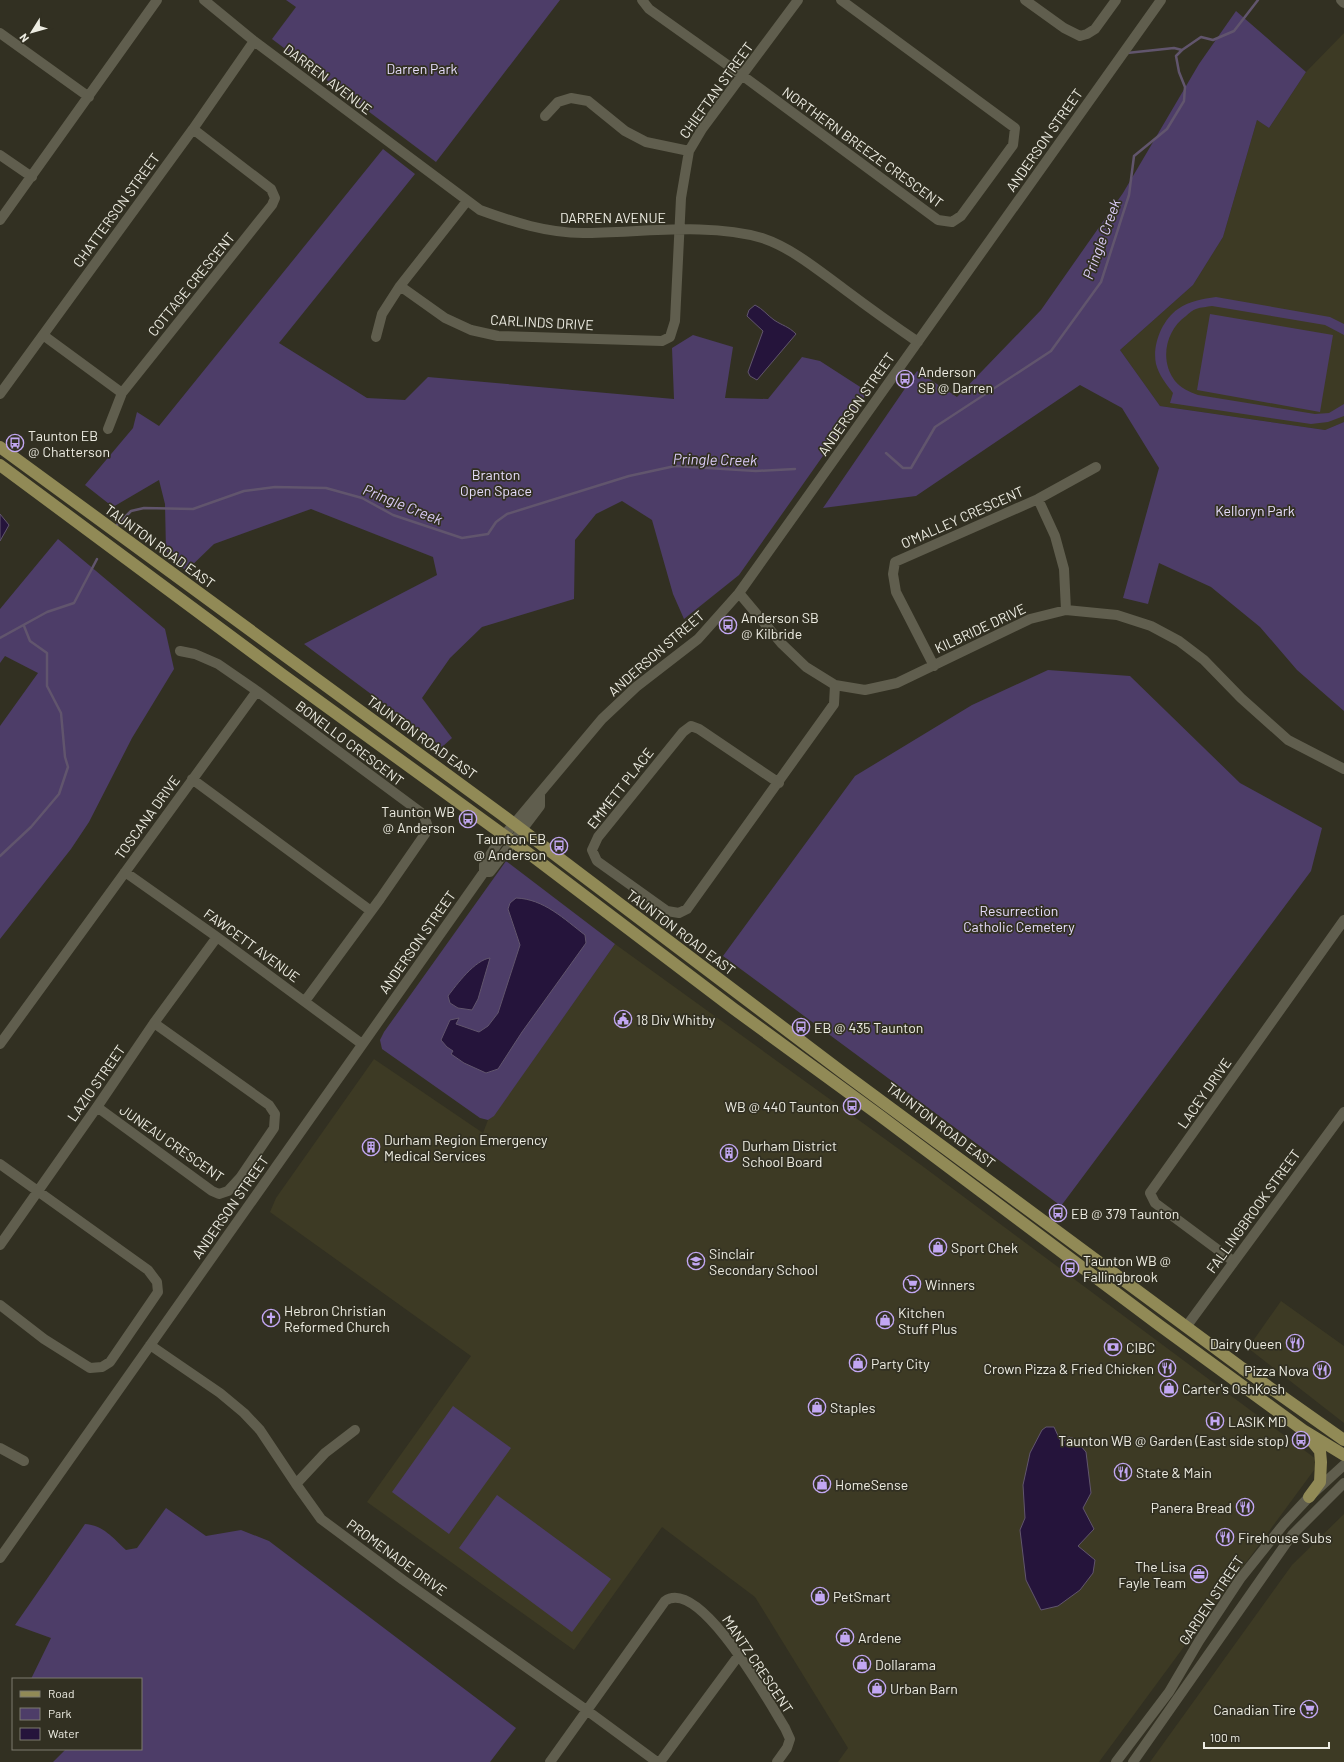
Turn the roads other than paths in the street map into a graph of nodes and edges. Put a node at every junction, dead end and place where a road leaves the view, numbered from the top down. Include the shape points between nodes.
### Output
1 (157, 0) edge
2 (204, 0) edge
3 (642, 0) edge
4 (798, 0) edge
5 (841, 0) edge
6 (1025, 0) edge
7 (1116, 0) edge
8 (1161, 0) edge
9 (1341, 0) edge
10 (1344, 3) edge
11 (0, 34) edge
12 (254, 41) junction
13 (743, 76) junction
14 (89, 97) junction
15 (545, 116) dead end
16 (193, 129) junction
17 (689, 151) junction
18 (0, 155) edge
19 (32, 177) junction
20 (467, 201) junction
21 (0, 220) edge
22 (680, 230) junction
23 (400, 286) junction
24 (43, 335) junction
25 (376, 337) dead end
26 (918, 342) junction
27 (122, 393) junction
28 (0, 394) edge
29 (108, 429) dead end
30 (0, 448) edge
31 (0, 465) edge
32 (1096, 467) dead end
33 (1038, 499) junction
34 (739, 593) junction
35 (1066, 610) junction
36 (235, 620) junction
37 (227, 632) junction
38 (180, 651) dead end
39 (292, 662) junction
40 (934, 666) junction
41 (283, 675) junction
42 (835, 684) junction
43 (257, 691) junction
44 (1344, 769) edge
45 (192, 779) junction
46 (779, 783) junction
47 (517, 826) junction
48 (508, 838) junction
49 (124, 872) junction
50 (371, 911) junction
51 (1344, 920) edge
52 (217, 937) junction
53 (305, 1001) junction
54 (154, 1024) junction
55 (0, 1044) edge
56 (362, 1044) junction
57 (97, 1108) junction
58 (1344, 1112) edge
59 (0, 1164) edge
60 (38, 1190) junction
61 (0, 1246) edge
62 (1233, 1261) junction
63 (0, 1305) edge
64 (1186, 1327) junction
65 (150, 1345) junction
66 (355, 1430) dead end
67 (1303, 1430) junction
68 (1344, 1440) edge
69 (0, 1448) edge
70 (1344, 1455) edge
71 (24, 1461) dead end
72 (1344, 1465) edge
73 (1344, 1483) edge
74 (296, 1484) junction
75 (1309, 1497) junction
76 (0, 1558) edge
77 (739, 1655) junction
78 (587, 1710) junction
79 (550, 1762) edge
80 (657, 1762) edge
81 (660, 1762) edge
82 (777, 1762) edge
83 (1116, 1762) edge
84 (1133, 1762) edge

1 - 14 street
2 - 12 street, DARREN AVENUE
3 - 13 street via 649,9
4 - 13 street, CHIEFTAN STREET
5 - 13 street, NORTHERN BREEZE CRESCENT via 1015,128 1013,145 961,216 952,222 938,220
6 - 7 street via 1064,28 1080,36 1095,28
8 - 26 street, ANDERSON STREET
9 - 10 street
11 - 14 street
12 - 16 street, CHATTERSON STREET
12 - 20 street, DARREN AVENUE
13 - 17 street, CHIEFTAN STREET via 702,129
14 - 19 street
15 - 17 street via 558,102 571,98 588,101 625,131 646,142
16 - 24 street, CHATTERSON STREET
16 - 27 street, COTTAGE CRESCENT via 271,189 275,198
17 - 22 street, CHIEFTAN STREET via 681,198
18 - 19 street
19 - 21 street
20 - 22 street, DARREN AVENUE via 480,210 509,221 561,232
20 - 23 street
22 - 23 street, CARLINDS DRIVE via 675,321 670,337 662,341 498,336 471,330 445,318
22 - 26 street, DARREN AVENUE via 734,232 762,238 785,248
23 - 25 street via 382,314
24 - 27 street
24 - 28 street, CHATTERSON STREET
26 - 34 street, ANDERSON STREET
27 - 29 street
30 - 36 main road, TAUNTON ROAD EAST
31 - 37 main road, TAUNTON ROAD EAST
32 - 33 street
33 - 35 street, O'MALLEY CRESCENT via 1055,536 1064,568
33 - 40 street, O'MALLEY CRESCENT via 895,562 893,574 896,592
34 - 42 street, KILBRIDE DRIVE via 782,644 801,662
34 - 47 street, ANDERSON STREET via 698,639 636,687 602,719 540,794 540,806
35 - 40 street, KILBRIDE DRIVE via 1030,618
35 - 44 street, KILBRIDE DRIVE via 1117,615 1151,626 1179,641 1204,660 1288,740
36 - 37 main road
36 - 39 main road, TAUNTON ROAD EAST
37 - 41 main road, TAUNTON ROAD EAST
38 - 43 street, BONELLO CRESCENT via 195,654 218,664
39 - 41 main road
39 - 47 main road, TAUNTON ROAD EAST
40 - 42 street, KILBRIDE DRIVE via 897,683 865,690
41 - 48 main road, TAUNTON ROAD EAST
42 - 46 street, EMMETT PLACE via 834,704
43 - 45 street
43 - 50 street, BONELLO CRESCENT via 423,814 427,824 426,834
45 - 49 street, TOSCANA DRIVE
45 - 50 street, TOSCANA DRIVE
46 - 46 street, EMMETT PLACE via 688,909 679,913 667,911 610,870 597,860 592,850 598,838 678,738 691,726
47 - 48 street, ANDERSON STREET
47 - 64 main road, TAUNTON ROAD EAST via 836,1068
48 - 56 street, ANDERSON STREET via 490,872 484,872
48 - 67 main road, TAUNTON ROAD EAST via 1075,1263
49 - 52 street, FAWCETT AVENUE
49 - 55 street, TOSCANA DRIVE
50 - 53 street
51 - 62 street, LACEY DRIVE via 1150,1193 1155,1203
52 - 53 street, FAWCETT AVENUE
52 - 54 street, LAZIO STREET
53 - 56 street, FAWCETT AVENUE
54 - 57 street, LAZIO STREET
54 - 57 street, JUNEAU CRESCENT via 269,1105 275,1114 274,1128 240,1178 228,1191 219,1194
56 - 65 street, ANDERSON STREET
57 - 60 street, LAZIO STREET
58 - 62 street, FALLINGBROOK STREET
59 - 60 street
60 - 61 street, LAZIO STREET
60 - 63 street via 148,1270 157,1282 158,1292 110,1362 102,1367 90,1368
62 - 64 street, FALLINGBROOK STREET
64 - 68 main road, TAUNTON ROAD EAST
65 - 74 street, PROMENADE DRIVE via 220,1393 244,1413 260,1430
65 - 76 street, ANDERSON STREET
66 - 74 street via 325,1453
67 - 70 main road, TAUNTON ROAD EAST
67 - 75 main road via 1320,1452 1321,1462 1320,1482
69 - 71 street
72 - 75 street, GARDEN STREET
73 - 84 street, GARDEN STREET via 1292,1536
74 - 78 street, PROMENADE DRIVE via 321,1519
75 - 83 street, GARDEN STREET via 1240,1579 1169,1692
77 - 78 street, MANTZ CRESCENT via 720,1628 696,1605 683,1598 669,1598
77 - 81 street
77 - 82 street, MANTZ CRESCENT via 790,1739
78 - 79 street
78 - 80 street, PROMENADE DRIVE

